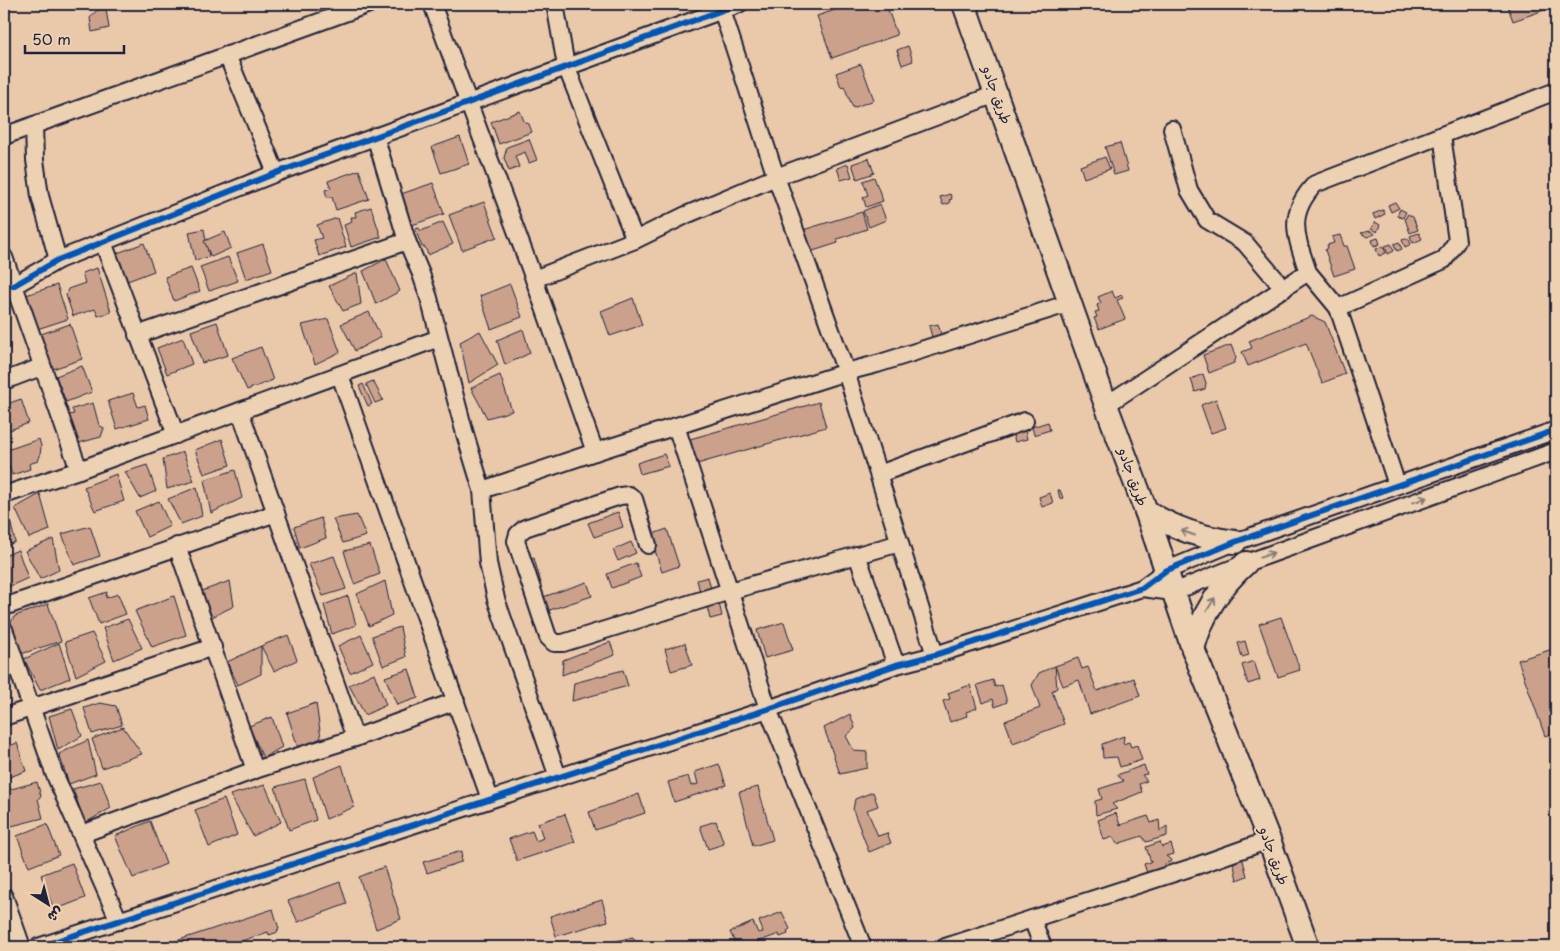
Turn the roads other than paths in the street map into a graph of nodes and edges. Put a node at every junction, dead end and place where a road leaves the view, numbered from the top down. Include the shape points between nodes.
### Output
1 (369, 4) edge
2 (432, 4) edge
3 (555, 4) edge
4 (739, 4) edge
5 (964, 4) edge
6 (721, 7) edge
7 (227, 55) junction
8 (566, 66) junction
9 (1556, 91) edge
10 (996, 94) junction
11 (467, 102) junction
12 (34, 125) junction
13 (1172, 129) dead end
14 (1442, 135) junction
15 (4, 136) edge
16 (375, 136) junction
17 (276, 173) junction
18 (776, 177) junction
19 (635, 240) junction
20 (407, 241) junction
21 (103, 242) junction
22 (4, 258) edge
23 (58, 260) junction
24 (1308, 272) junction
25 (534, 279) junction
26 (13, 286) junction
27 (1284, 289) junction
28 (1070, 304) junction
29 (1338, 308) junction
30 (137, 335) junction
31 (439, 338) junction
32 (41, 367) junction
33 (846, 372) junction
34 (340, 375) junction
35 (4, 380) edge
36 (1106, 405) junction
37 (240, 411) junction
38 (1025, 421) dead end
39 (676, 426) junction
40 (1556, 432) edge
41 (176, 435) junction
42 (1556, 451) edge
43 (595, 452) junction
44 (79, 470) junction
45 (879, 474) junction
46 (1397, 485) junction
47 (482, 490) junction
48 (4, 495) edge
49 (1146, 511) junction
50 (276, 513) junction
51 (1235, 542) junction
52 (900, 543) junction
53 (648, 545) dead end
54 (177, 546) junction
55 (857, 555) junction
56 (1246, 563) junction
57 (1165, 571) junction
58 (1142, 588) junction
59 (730, 591) junction
60 (1173, 592) junction
61 (4, 607) edge
62 (4, 629) edge
63 (213, 648) junction
64 (1193, 649) junction
65 (935, 655) junction
66 (896, 665) junction
67 (456, 702) junction
68 (32, 707) junction
69 (768, 709) junction
70 (4, 717) edge
71 (355, 738) junction
72 (255, 770) junction
73 (558, 777) junction
74 (490, 799) junction
75 (82, 834) junction
76 (1269, 840) junction
77 (4, 896) edge
78 (1032, 919) junction
79 (119, 921) junction
80 (22, 947) edge
81 (38, 947) edge
82 (863, 947) edge
83 (945, 947) edge
84 (1043, 947) edge
85 (1306, 947) edge

1 - 7 street
2 - 11 street
3 - 8 street
4 - 6 street
5 - 10 highway, طريق جادو
6 - 8 street
6 - 18 street
7 - 12 street
7 - 17 street
8 - 11 street
8 - 19 street
9 - 14 street
10 - 18 street
10 - 28 highway, طريق جادو
11 - 16 street
11 - 25 street
12 - 15 street
12 - 23 street via 40,196
13 - 27 street via 1189,190 1207,220 1245,243
14 - 24 street via 1315,184 1304,196 1297,213 1296,237
14 - 29 street via 1456,241 1444,260
16 - 17 street
16 - 20 street
17 - 21 street
18 - 19 street
18 - 33 street
19 - 25 street
20 - 30 street
20 - 31 street via 421,274
21 - 23 street
21 - 30 street
22 - 26 street
23 - 26 street
24 - 27 street
24 - 29 street
25 - 43 street
26 - 32 street
27 - 36 street
28 - 33 street
28 - 36 highway, طريق جادو
29 - 46 street
30 - 41 street
31 - 34 street
31 - 47 street
32 - 35 street
32 - 44 street
33 - 39 street
33 - 45 street
34 - 37 street
34 - 67 street
36 - 49 highway, طريق جادو
37 - 41 street
37 - 50 street
38 - 45 street
39 - 43 street
39 - 59 street
40 - 46 street
41 - 44 street
56 -> 42 street
43 - 47 street
44 - 48 street
45 - 52 street
46 - 51 street
47 - 73 street via 488,563 496,599
51 -> 49 highway via 1197,536
49 - 57 highway, طريق جادو
50 - 54 street
50 - 71 street
51 - 57 street
52 - 55 street
52 - 65 street
53 - 59 street via 634,499 629,495 524,528 516,542 548,638 554,644 563,643
54 - 61 street
54 - 63 street
55 - 59 street
55 - 66 street
56 - 60 street
64 -> 56 highway via 1197,632 1212,601
57 - 58 street
57 - 60 highway, طريق جادو
58 - 60 street
58 - 65 street
59 - 69 street
60 - 64 highway, طريق جادو
62 - 68 street
63 - 68 street
63 - 72 street
64 - 76 highway, طريق جادو
65 - 66 street
66 - 69 street
67 - 71 street
67 - 74 street
68 - 70 street
68 - 75 street via 54,773
69 - 73 street
69 - 82 street
71 - 72 street
72 - 75 street
73 - 74 street
74 - 79 street
75 - 79 street
76 - 78 street
76 - 85 highway, طريق جادو
77 - 80 street
78 - 83 street
78 - 84 street
79 - 81 street

